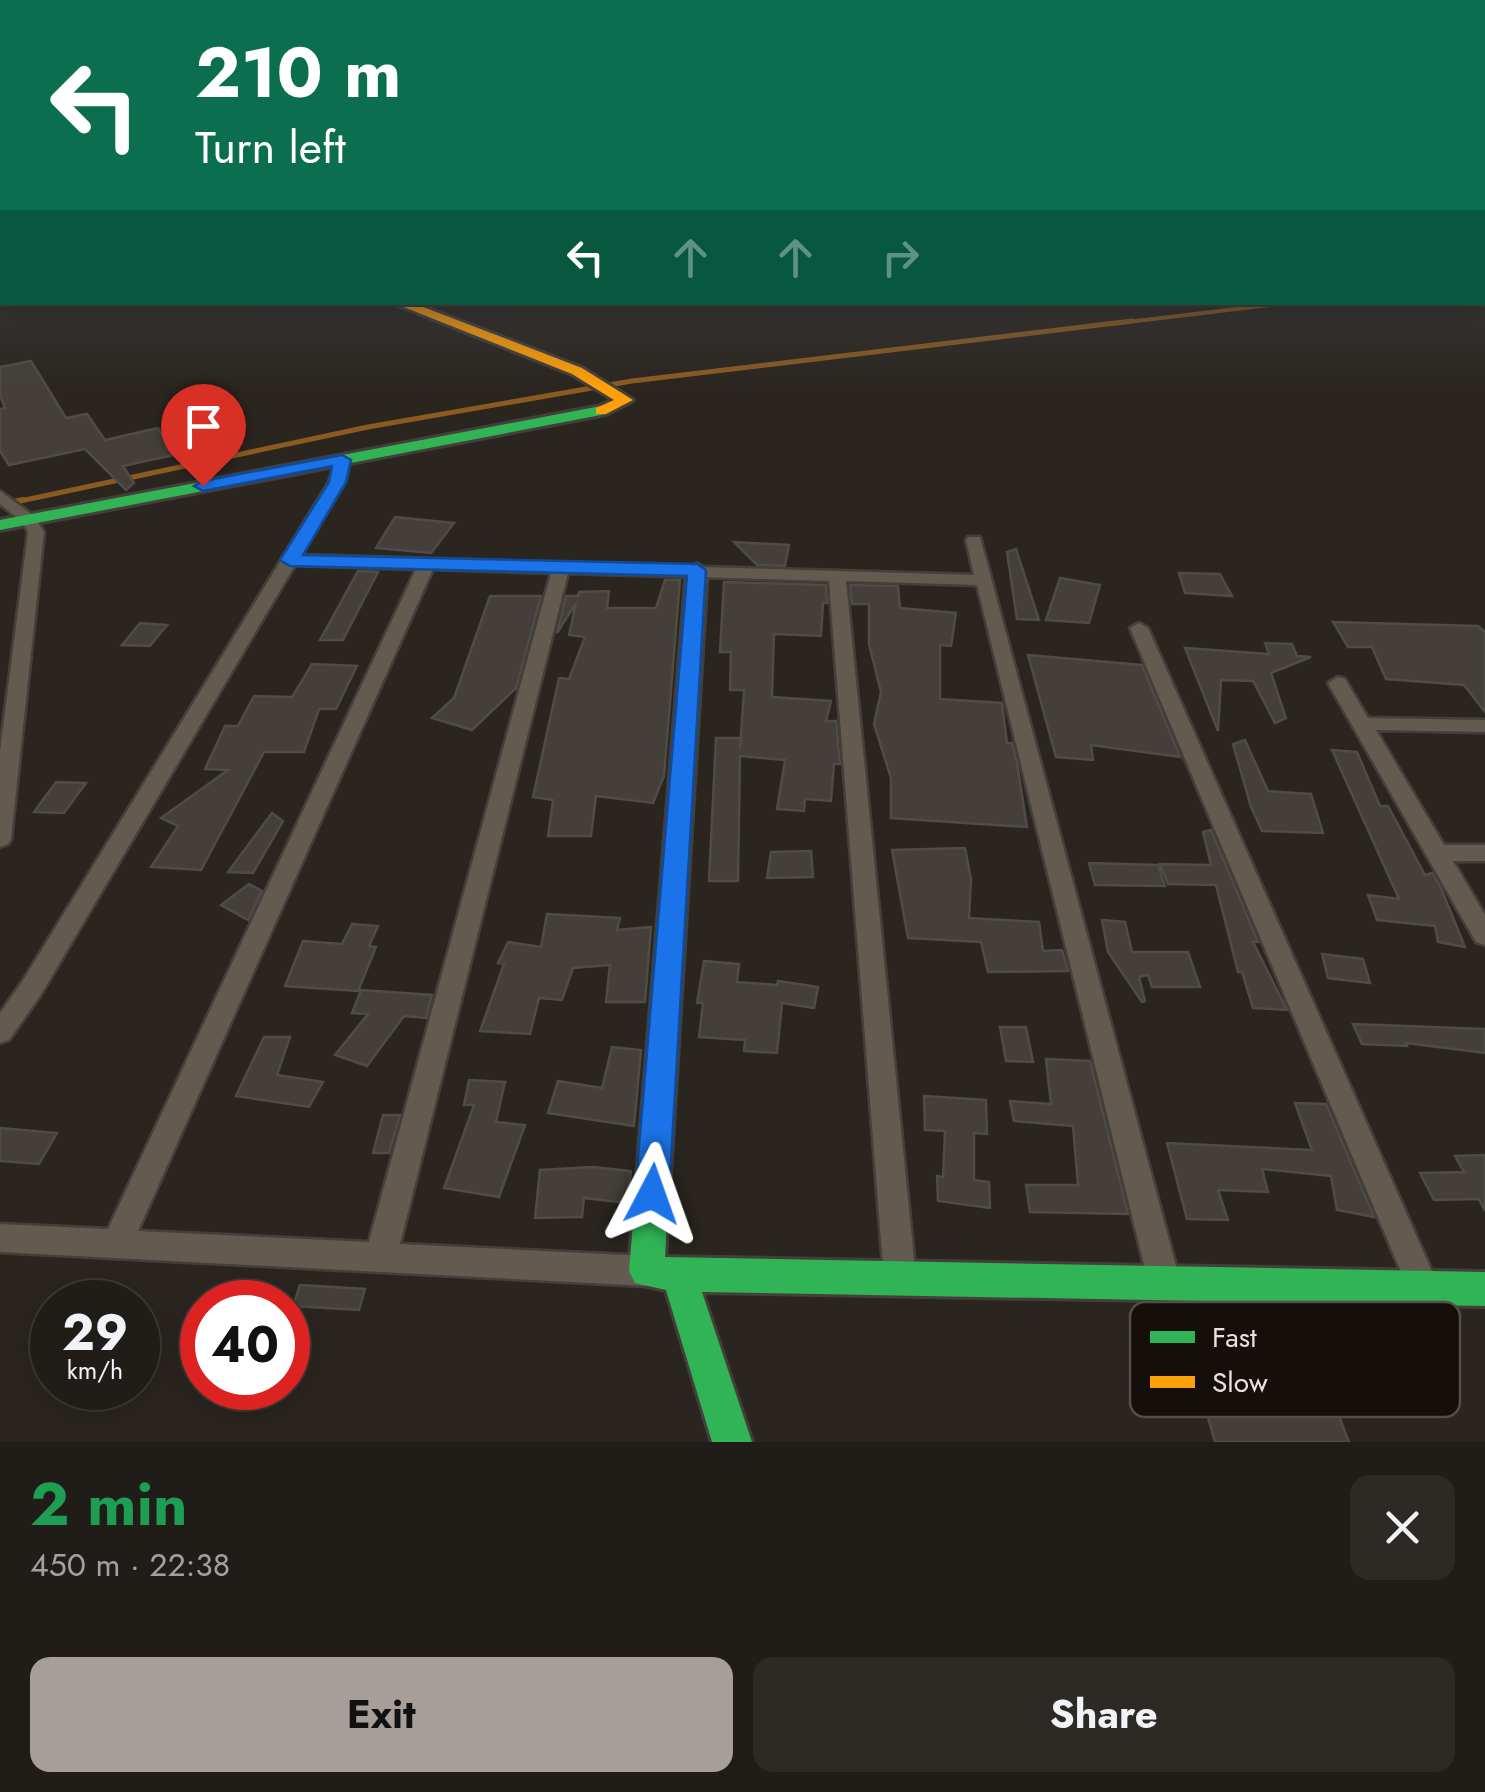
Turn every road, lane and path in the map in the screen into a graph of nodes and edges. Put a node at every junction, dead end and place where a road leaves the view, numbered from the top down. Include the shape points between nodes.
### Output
1 (405, 305) edge
2 (342, 460) junction
3 (0, 496) edge
4 (28, 519) junction
5 (0, 525) edge
6 (974, 540) dead end
7 (290, 560) junction
8 (427, 564) junction
9 (562, 566) junction
10 (697, 570) junction
11 (837, 574) junction
12 (984, 580) junction
13 (1139, 628) dead end
14 (1338, 684) dead end
15 (1362, 724) junction
16 (1485, 726) edge
17 (2, 829) edge
18 (1436, 852) junction
19 (1485, 854) edge
20 (1485, 936) edge
21 (0, 1033) edge
22 (0, 1238) edge
23 (118, 1244) junction
24 (381, 1257) junction
25 (647, 1271) junction
26 (680, 1276) junction
27 (900, 1278) junction
28 (1164, 1281) junction
29 (1422, 1287) junction
30 (1485, 1289) edge
31 (732, 1442) edge

1 - 2 street via 577,371 626,400 614,408
2 - 4 street
2 - 7 street via 337,482
3 - 4 street
4 - 5 street
4 - 17 street via 36,532
6 - 12 street
7 - 8 street
7 - 21 street
8 - 9 street
8 - 23 street
9 - 10 street
9 - 24 street
10 - 11 street
10 - 25 street
11 - 12 street
11 - 27 street
12 - 28 street
13 - 29 street
14 - 15 street
15 - 16 street
15 - 18 street
18 - 19 street
18 - 20 street
22 - 23 street
23 - 24 street
24 - 25 street
25 - 26 street
26 - 27 street
26 - 31 street
27 - 28 street
28 - 29 street
29 - 30 street

